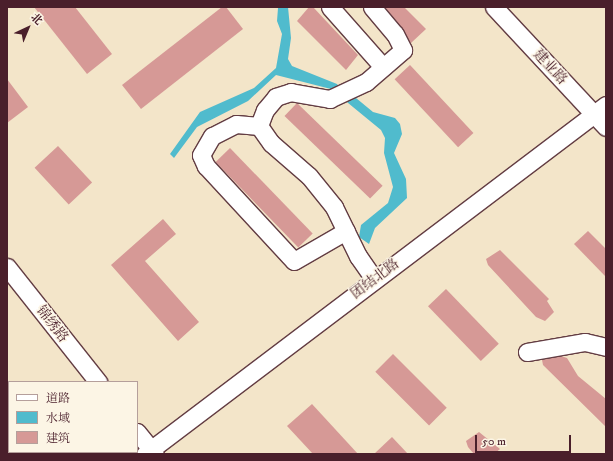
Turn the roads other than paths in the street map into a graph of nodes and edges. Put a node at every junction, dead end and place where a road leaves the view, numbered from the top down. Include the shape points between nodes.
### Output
1 (330, 7) edge
2 (372, 7) edge
3 (494, 7) edge
4 (384, 66) junction
5 (600, 110) edge
6 (259, 126) junction
7 (606, 127) edge
8 (346, 231) junction
9 (7, 267) edge
10 (375, 280) junction
11 (606, 347) edge
12 (527, 352) dead end
13 (97, 381) edge
14 (138, 434) edge
15 (150, 452) edge

1 - 4 street
2 - 4 street via 395,34 403,50
3 - 5 street, 建业路
4 - 6 street via 366,82 330,99 290,92 276,97
5 - 7 street, 建业路
5 - 10 street, 团结北路
6 - 8 street via 271,143 309,176 334,207
6 - 8 street via 236,124 212,136 201,155 206,166 294,261
8 - 10 street
9 - 13 street, 锦绣路
10 - 15 street, 团结北路
11 - 12 street via 585,342
14 - 15 street

